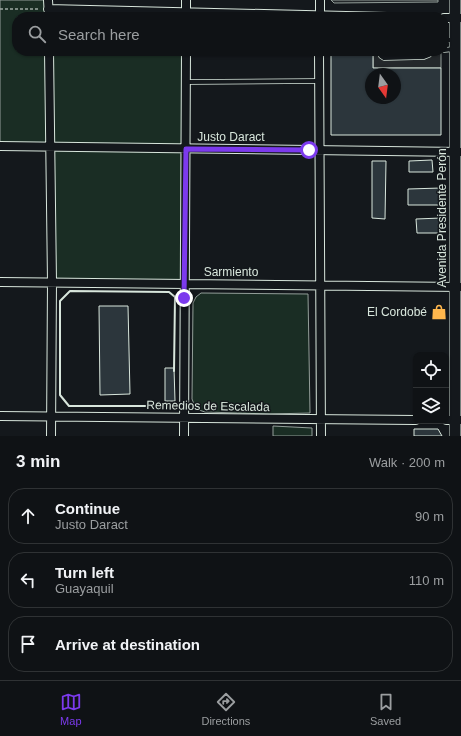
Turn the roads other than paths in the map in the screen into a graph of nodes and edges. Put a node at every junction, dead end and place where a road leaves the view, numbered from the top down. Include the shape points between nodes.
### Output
1 (48, 0) edge
2 (186, 0) edge
3 (320, 0) edge
4 (455, 0) edge
5 (48, 12) edge
6 (186, 12) edge
7 (320, 12) edge
8 (453, 18) edge
9 (449, 45) edge
10 (49, 56) edge
11 (186, 56) edge
12 (320, 56) edge
13 (381, 56) edge
14 (426, 56) edge
15 (319, 81) junction
16 (186, 82) junction
17 (0, 146) edge
18 (50, 146) junction
19 (186, 149) junction
20 (320, 150) junction
21 (458, 152) edge
22 (0, 282) edge
23 (52, 282) junction
24 (185, 284) junction
25 (321, 285) junction
26 (458, 287) edge
27 (0, 416) edge
28 (51, 416) junction
29 (185, 417) junction
30 (321, 419) junction
31 (413, 420) edge
32 (454, 420) edge
33 (51, 436) edge
34 (184, 436) edge
35 (321, 436) edge
36 (455, 436) edge

1 - 5 street
2 - 6 street
3 - 7 street
4 - 8 main road, Avenida Presidente Perón
8 - 9 main road, Avenida Presidente Perón
9 - 21 main road, Avenida Presidente Perón
10 - 18 street
11 - 16 street
12 - 15 street
13 - 14 lane
15 - 16 lane
15 - 20 street
16 - 19 street
17 - 18 street, Justo Daract
18 - 19 street, Justo Daract
18 - 23 street
19 - 20 street, Justo Daract
19 - 24 street
20 - 21 street, Justo Daract
20 - 25 street
21 - 26 main road, Avenida Presidente Perón
22 - 23 street, Sarmiento
23 - 24 street, Sarmiento
23 - 28 street
24 - 25 street, Sarmiento
24 - 29 street
25 - 26 street, Sarmiento
25 - 30 street
26 - 32 main road, Avenida Presidente Perón
27 - 28 street, Remedios de Escalada
28 - 29 street, Remedios de Escalada
28 - 33 street
29 - 30 street, Remedios de Escalada
29 - 34 street
30 - 31 street, Remedios de Escalada
30 - 35 street
32 - 36 main road, Avenida Presidente Perón

